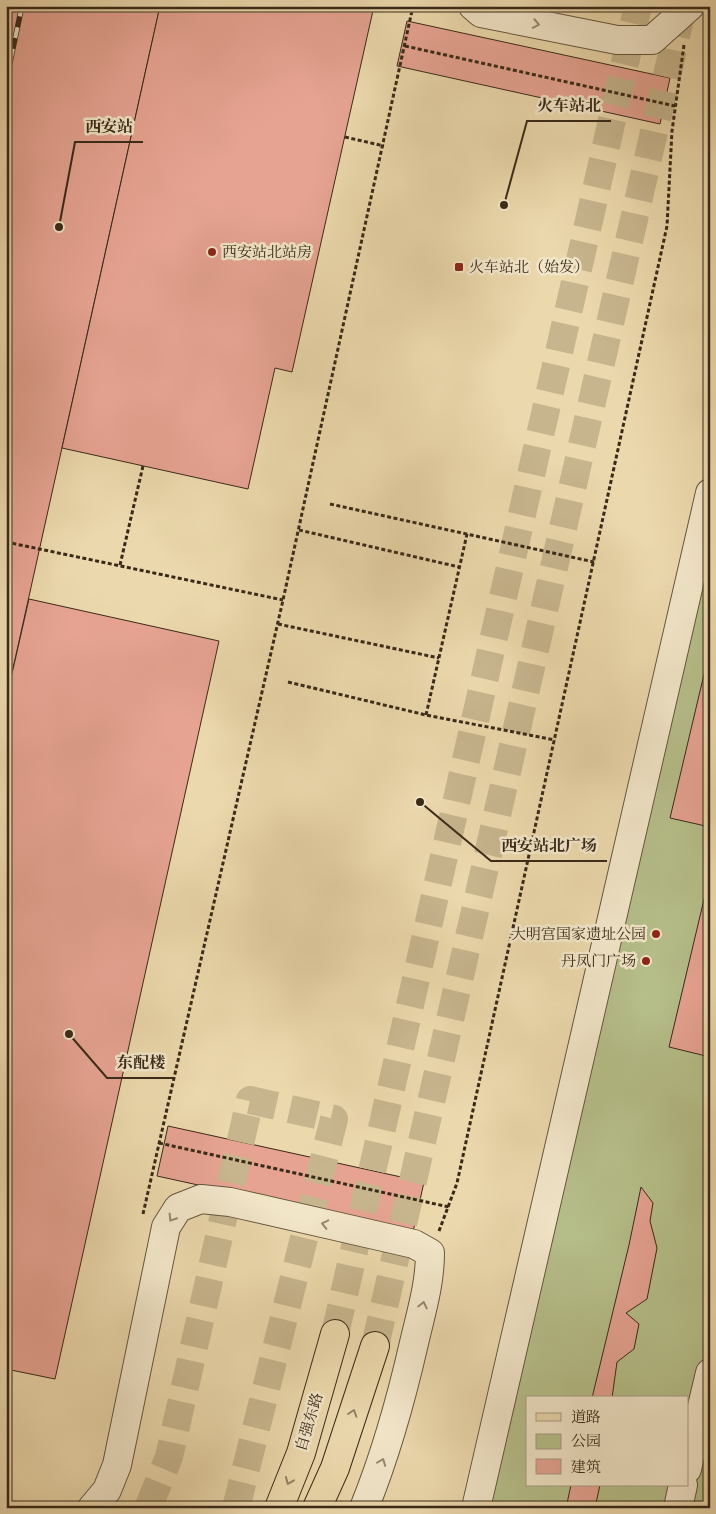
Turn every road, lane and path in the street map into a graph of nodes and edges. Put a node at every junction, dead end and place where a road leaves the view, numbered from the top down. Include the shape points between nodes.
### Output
1 (413, 6) edge
2 (473, 6) edge
3 (690, 7) edge
4 (405, 46) junction
5 (675, 106) junction
6 (345, 137) dead end
7 (384, 146) junction
8 (143, 466) dead end
9 (710, 493) edge
10 (330, 504) dead end
11 (298, 530) junction
12 (466, 534) junction
13 (6, 542) edge
14 (594, 562) junction
15 (120, 566) junction
16 (459, 567) junction
17 (283, 600) junction
18 (278, 624) junction
19 (439, 658) junction
20 (288, 682) dead end
21 (426, 715) junction
22 (554, 740) junction
23 (160, 1143) junction
24 (449, 1207) junction
25 (166, 1227) junction
26 (430, 1252) junction
27 (335, 1334) tunnel mouth
28 (375, 1346) tunnel mouth
29 (710, 1373) edge
30 (688, 1465) edge
31 (684, 1486) edge
32 (92, 1508) edge
33 (279, 1508) edge
34 (317, 1508) edge
35 (364, 1508) edge
36 (476, 1508) edge
37 (678, 1508) edge

1 - 4 path
2 -> 3 street via 481,13 616,40 652,40
3 - 5 path
4 - 5 path
4 - 7 path
5 - 14 path via 667,226
6 - 7 path
7 - 11 path
8 - 15 path, bridge
9 - 36 street
10 - 12 path
11 - 16 path
11 - 17 path
12 - 14 path
12 - 16 path
13 - 15 path
14 - 22 path
15 - 17 path
16 - 19 path
17 - 18 path
18 - 19 path
18 - 23 path
19 - 21 path
20 - 21 path
21 - 22 path
22 - 24 path via 457,1183
23 - 24 path
23 - 25 path via 142,1219
24 - 26 path
26 -> 25 street via 414,1244 210,1200 178,1208
25 - 32 street via 117,1465 107,1490
35 -> 26 street via 399,1410 430,1278
27 -> 33 main road, 自强东路 via 301,1452
34 -> 28 main road via 335,1468
29 - 30 street
31 - 37 street

